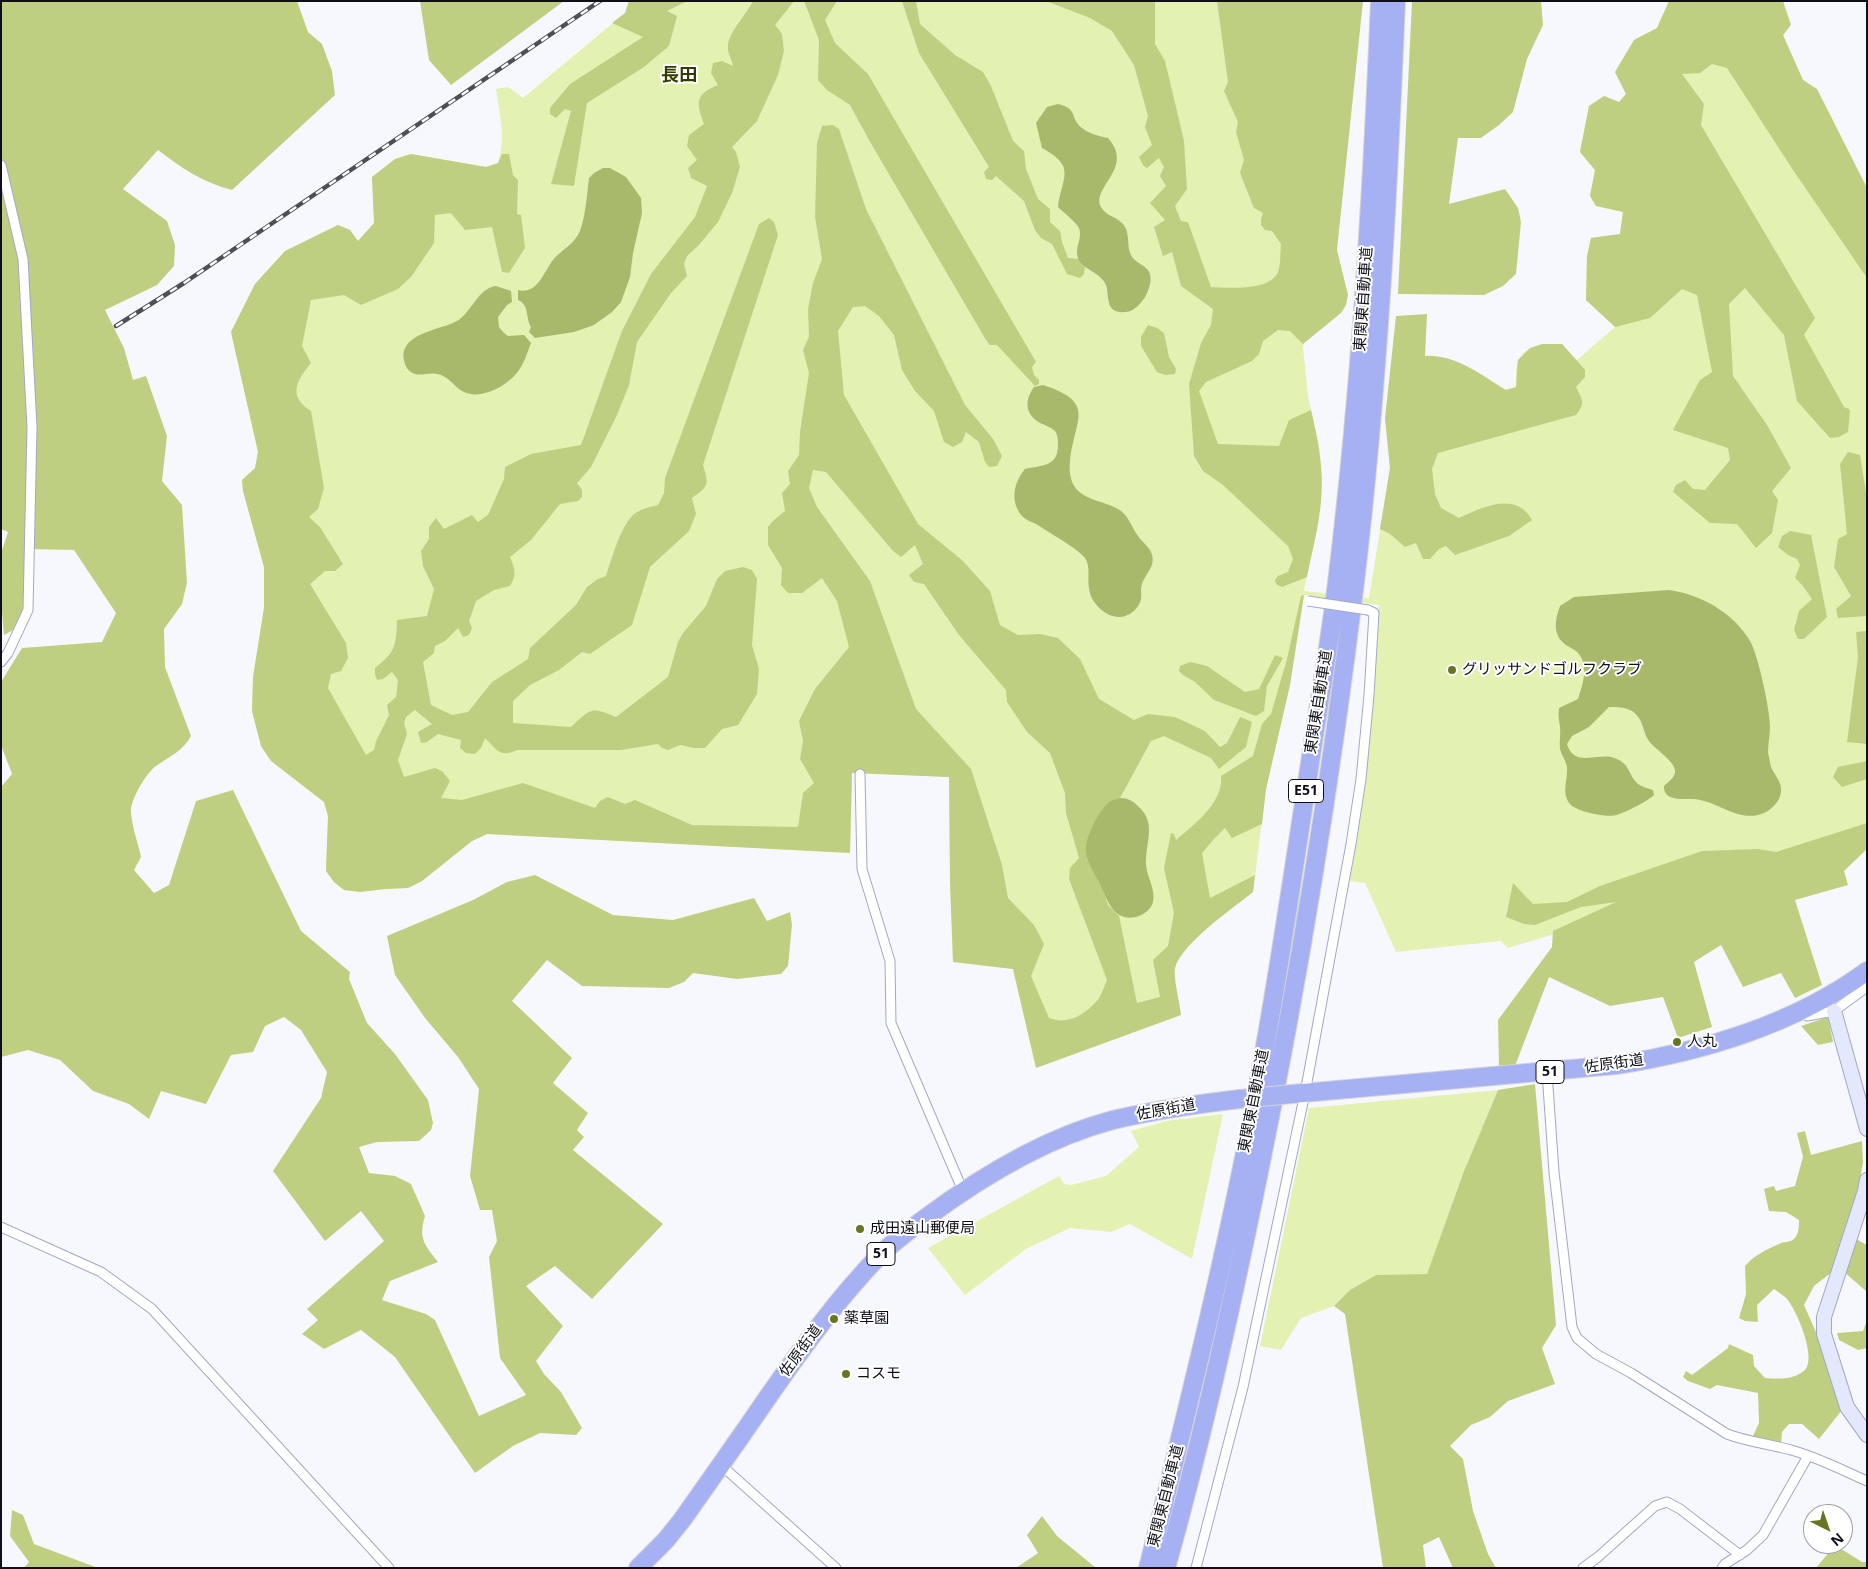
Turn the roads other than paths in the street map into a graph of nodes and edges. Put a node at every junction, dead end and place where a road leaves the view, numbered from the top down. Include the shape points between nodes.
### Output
1 (1380, 1) edge
2 (1396, 1) edge
3 (1, 165) edge
4 (1308, 601) dead end
5 (1, 662) edge
6 (860, 774) dead end
7 (1867, 971) edge
8 (1867, 987) edge
9 (1799, 1010) junction
10 (1834, 1011) junction
11 (1547, 1072) junction
12 (1299, 1094) junction
13 (1867, 1129) edge
14 (1867, 1180) edge
15 (963, 1191) junction
16 (1, 1227) edge
17 (1867, 1435) edge
18 (1808, 1456) junction
19 (721, 1465) junction
20 (1867, 1482) edge
21 (1740, 1555) junction
22 (389, 1568) edge
23 (638, 1568) edge
24 (836, 1568) edge
25 (1148, 1568) edge
26 (1166, 1568) edge
27 (1196, 1568) edge
28 (1582, 1568) edge
29 (1722, 1568) edge

1 - 25 highway, 東関東自動車道 / E51 via 1365,293 1338,578 1282,946 1250,1123 1201,1358
2 - 26 highway, 東関東自動車道 / E51 via 1388,187 1368,445 1355,580 1334,740 1304,934 1246,1236
3 - 5 street via 23,259 32,427 28,610
4 - 12 street, bridge via 1374,612 1361,779 1351,844
6 - 15 street via 862,869 890,962 891,1023
7 - 9 highway, 佐原街道 / 51
8 - 10 street
9 - 10 street via 1807,1016
9 - 11 highway, 佐原街道 / 51 via 1728,1039 1676,1053 1616,1065
10 - 13 street
11 - 12 highway, 佐原街道 / 51
11 - 18 street via 1572,1327 1577,1338 1596,1354 1727,1434
12 - 15 highway, 佐原街道 / 51, bridge via 1184,1106 1112,1121 1060,1139
12 - 27 street via 1243,1387
14 - 17 street via 1824,1317 1824,1334 1847,1406
15 - 19 highway, 佐原街道 / 51 via 882,1253 857,1280 818,1327
16 - 22 street via 101,1272 152,1309
18 - 20 street
18 - 21 street via 1763,1535
19 - 23 highway, 佐原街道 / 51 via 666,1540
19 - 24 street
21 - 28 street via 1667,1502 1655,1506
21 - 29 street

